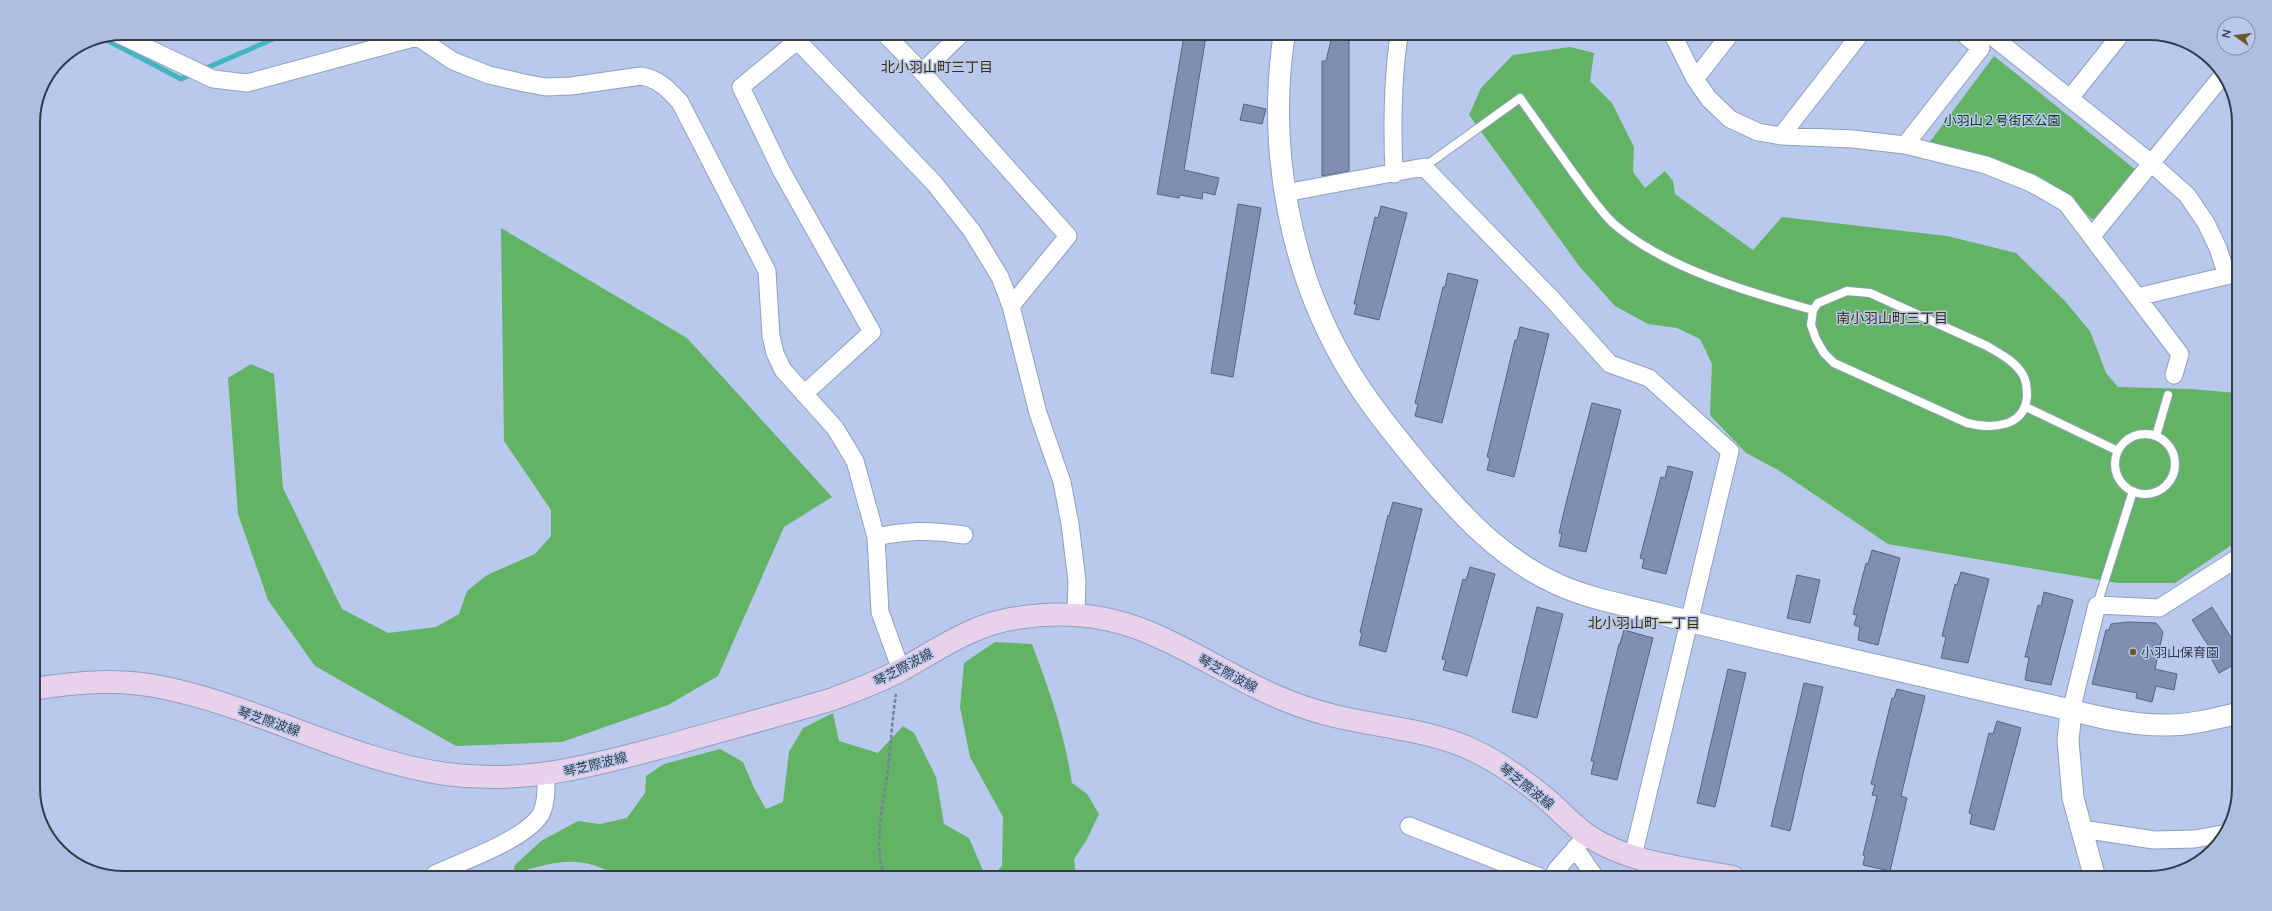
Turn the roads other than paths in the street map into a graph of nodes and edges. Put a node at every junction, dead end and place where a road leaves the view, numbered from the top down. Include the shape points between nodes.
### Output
1 (131, 40) edge
2 (409, 40) edge
3 (429, 40) edge
4 (791, 40) edge
5 (797, 40) edge
6 (891, 40) edge
7 (955, 40) edge
8 (1283, 40) edge
9 (1398, 40) edge
10 (1676, 40) edge
11 (1726, 40) edge
12 (1856, 40) edge
13 (1971, 40) edge
14 (1998, 40) edge
15 (2116, 40) edge
16 (922, 72) junction
17 (1695, 79) junction
18 (2219, 79) edge
19 (2070, 98) junction
20 (1781, 136) junction
21 (1905, 145) junction
22 (2151, 163) junction
23 (1424, 167) junction
24 (1394, 174) junction
25 (1285, 193) junction
26 (2092, 236) junction
27 (2232, 275) edge
28 (2137, 297) junction
29 (1011, 306) junction
30 (1812, 310) junction
31 (2174, 375) dead end
32 (804, 394) junction
33 (2168, 395) dead end
34 (2026, 407) junction
35 (2156, 436) junction
36 (2118, 451) junction
37 (2133, 491) junction
38 (964, 534) dead end
39 (876, 537) junction
40 (2232, 562) edge
41 (2097, 605) junction
42 (1076, 614) junction
43 (1689, 621) junction
44 (901, 670) junction
45 (40, 688) edge
46 (2071, 711) junction
47 (2232, 715) edge
48 (546, 775) junction
49 (1409, 826) dead end
50 (2082, 829) junction
51 (2217, 835) edge
52 (1581, 842) junction
53 (1634, 856) junction
54 (441, 871) edge
55 (1525, 871) edge
56 (1558, 871) edge
57 (1593, 871) edge
58 (1705, 871) edge
59 (2093, 871) edge

1 - 2 street via 214,79 247,83
3 - 32 street via 453,61 489,75 524,83 546,87 571,86 641,76 654,78 668,88 680,102 767,272 774,353 783,370
4 - 32 street via 741,87 781,170 872,332
5 - 29 street via 934,183 975,237 1000,277
6 - 16 street
7 - 16 street
8 - 25 street via 1279,68 1279,140
9 - 24 street via 1392,115
10 - 17 street
11 - 17 street
12 - 20 street
13 - 21 street via 1981,48
14 - 19 street
15 - 19 street
16 - 29 street via 1068,236
17 - 20 street via 1709,99 1730,119 1758,132
18 - 22 street
19 - 22 street
20 - 21 street via 1853,139
21 - 26 street via 1986,165 2031,184 2066,203
22 - 26 street
22 - 27 street via 2187,195 2206,223
23 - 24 street
23 - 30 lane via 1520,98 1596,203 1613,223 1633,238 1724,283
23 - 43 street via 1511,255 1610,364 1649,378 1730,451
24 - 25 street
25 - 43 street via 1298,251 1313,296 1350,372 1405,448 1459,513 1493,543 1556,584 1583,594
26 - 28 street
27 - 28 street
28 - 31 street via 2180,354
29 - 42 street via 1038,413 1062,482 1077,581
30 - 34 lane via 1818,303 1836,294 1857,291 1870,293 2003,355 2016,365 2024,376
30 - 34 lane via 1811,325 1816,339 1834,363 1967,423 1984,427 2012,420
32 - 39 street via 835,428 855,461
33 - 35 lane
34 - 36 lane
35 - 36 lane via 2145,433 2134,436 2124,442
35 - 37 lane via 2171,447 2175,466 2173,475 2168,483 2152,493
36 - 37 lane via 2116,470 2125,486
37 - 41 lane
38 - 39 street via 905,530
39 - 44 street via 880,612
40 - 41 street via 2159,608
41 - 46 street
42 - 44 main road, 琴芝際波線 via 1028,616 985,626 958,636
42 - 52 main road, 琴芝際波線 via 1120,622 1143,630 1255,688 1288,702 1348,719 1448,739 1467,747 1520,778
43 - 46 street
43 - 53 street
44 - 48 main road, 琴芝際波線 via 872,685 780,715 593,766
45 - 48 main road, 琴芝際波線 via 112,681 164,687 198,696 368,756 411,767 480,777
46 - 47 street via 2144,724 2171,725
46 - 50 street via 2069,770 2073,798
48 - 54 street via 546,796 540,816 526,831
49 - 55 street
50 - 51 street via 2154,840 2196,839
50 - 59 street
52 - 53 main road, 琴芝際波線 via 1610,847
52 - 56 street
52 - 57 street
53 - 58 main road, 琴芝際波線

